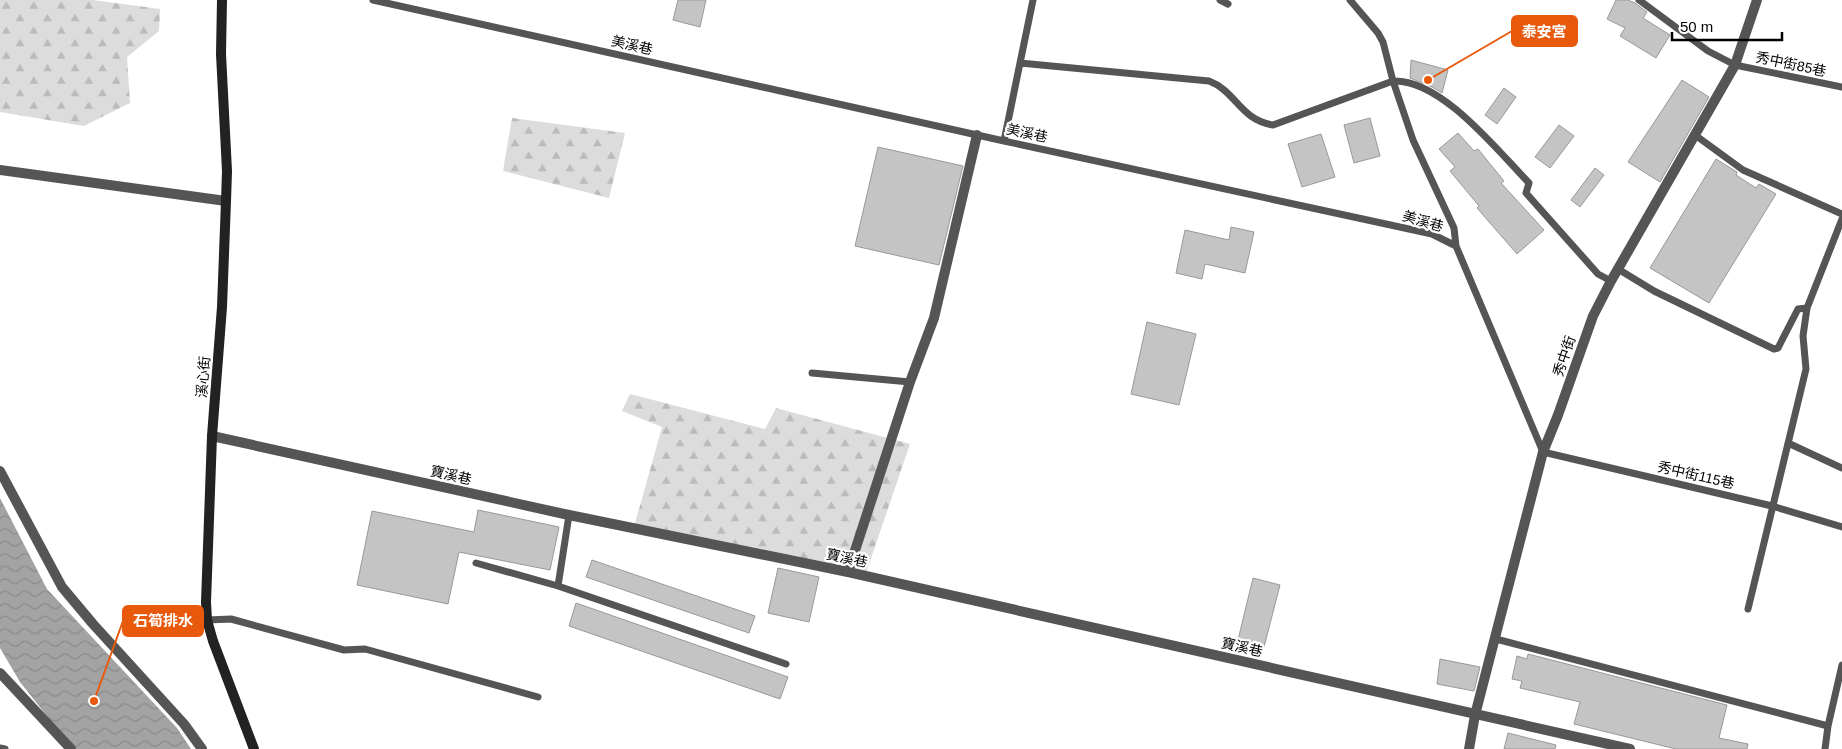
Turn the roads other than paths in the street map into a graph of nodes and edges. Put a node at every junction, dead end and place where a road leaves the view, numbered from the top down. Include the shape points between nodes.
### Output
1 (222, 0) edge
2 (373, 0) edge
3 (1033, 0) edge
4 (1220, 0) edge
5 (1350, 0) edge
6 (1639, 0) edge
7 (1757, 0) edge
8 (1228, 4) dead end
9 (1020, 63) junction
10 (1735, 65) junction
11 (1393, 81) junction
12 (1842, 87) edge
13 (977, 135) junction
14 (1695, 135) junction
15 (1004, 141) junction
16 (0, 170) edge
17 (226, 202) junction
18 (1842, 214) edge
19 (1842, 219) edge
20 (1456, 246) junction
21 (1618, 269) junction
22 (1611, 281) junction
23 (1807, 308) junction
24 (812, 373) dead end
25 (910, 382) junction
26 (212, 436) junction
27 (1788, 444) junction
28 (1543, 452) junction
29 (1842, 468) edge
30 (0, 471) edge
31 (1772, 506) junction
32 (569, 515) junction
33 (1842, 527) edge
34 (476, 563) dead end
35 (848, 572) junction
36 (558, 586) junction
37 (1748, 609) dead end
38 (207, 620) junction
39 (1496, 639) junction
40 (786, 664) dead end
41 (1842, 665) edge
42 (0, 673) edge
43 (538, 697) dead end
44 (1475, 715) junction
45 (1828, 726) junction
46 (0, 748) edge
47 (5, 749) edge
48 (70, 749) edge
49 (202, 749) edge
50 (254, 749) edge
51 (1469, 749) edge
52 (1630, 749) edge
53 (1825, 749) edge

1 - 17 street, 溪心街 via 220,54
2 - 13 lane, 美溪巷
3 - 9 lane
4 - 8 lane
5 - 11 lane via 1383,42
6 - 10 lane, 秀中街85巷 via 1708,51
7 - 10 street, 秀中街
9 - 11 lane via 1209,81 1220,86 1250,117 1273,125
9 - 15 lane
10 - 12 lane, 秀中街85巷
10 - 14 street, 秀中街
11 - 20 lane via 1413,140 1454,228
11 - 22 lane via 1414,84 1454,107 1529,183 1526,194 1598,274
13 - 15 lane, 美溪巷
13 - 25 street via 934,318
14 - 18 lane via 1743,170
14 - 21 street, 秀中街
15 - 20 lane, 美溪巷 via 1432,234
16 - 17 street
17 - 26 street, 溪心街
19 - 23 lane
20 - 28 lane, 美溪巷
21 - 22 street, 秀中街
21 - 23 lane via 1654,291 1774,349 1778,348 1798,309
22 - 28 street, 秀中街 via 1593,316
23 - 27 lane via 1803,336 1806,369
24 - 25 lane
25 - 35 street
26 - 32 street, 寶溪巷
26 - 38 street, 溪心街
27 - 29 lane
27 - 31 lane
28 - 31 lane, 秀中街115巷
28 - 39 street, 秀中街
30 - 49 street via 62,586 184,724
31 - 33 lane, 秀中街115巷
31 - 37 lane
32 - 35 street, 寶溪巷
32 - 36 lane
34 - 36 lane
35 - 44 street, 寶溪巷
36 - 40 lane
38 - 43 lane via 231,619 344,650 365,649
38 - 50 street, 溪心街
39 - 44 street, 秀中街
39 - 45 lane
41 - 45 lane
42 - 48 street
44 - 51 street, 秀中街
44 - 52 street, 寶溪巷
45 - 53 lane
46 - 47 lane

